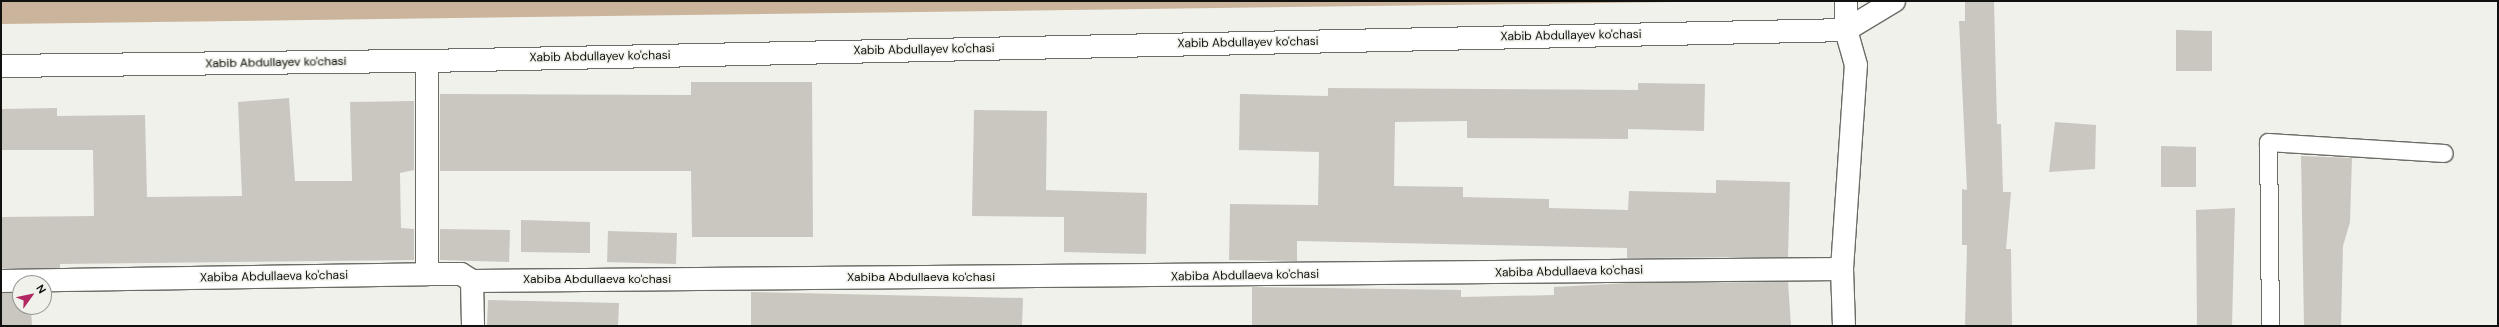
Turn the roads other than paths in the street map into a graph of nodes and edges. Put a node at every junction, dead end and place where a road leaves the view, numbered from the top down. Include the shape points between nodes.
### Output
1 (1846, 1) edge
2 (1894, 1) edge
3 (1846, 30) junction
4 (427, 61) junction
5 (1, 66) edge
6 (2444, 154) dead end
7 (1842, 269) junction
8 (427, 274) junction
9 (472, 280) junction
10 (1, 282) edge
11 (473, 326) edge
12 (1844, 326) edge
13 (2270, 326) edge

1 - 3 street
2 - 3 street
3 - 4 street, Xabib Abdullayev ko'chasi
3 - 7 street via 1856,65
4 - 5 street, Xabib Abdullayev ko'chasi
4 - 8 street
6 - 13 lane via 2268,142
7 - 9 street, Xabiba Abdullaeva ko'chasi
7 - 12 street
8 - 9 street, Xabiba Abdullaeva ko'chasi via 461,274
8 - 10 street, Xabiba Abdullaeva ko'chasi
9 - 11 street

